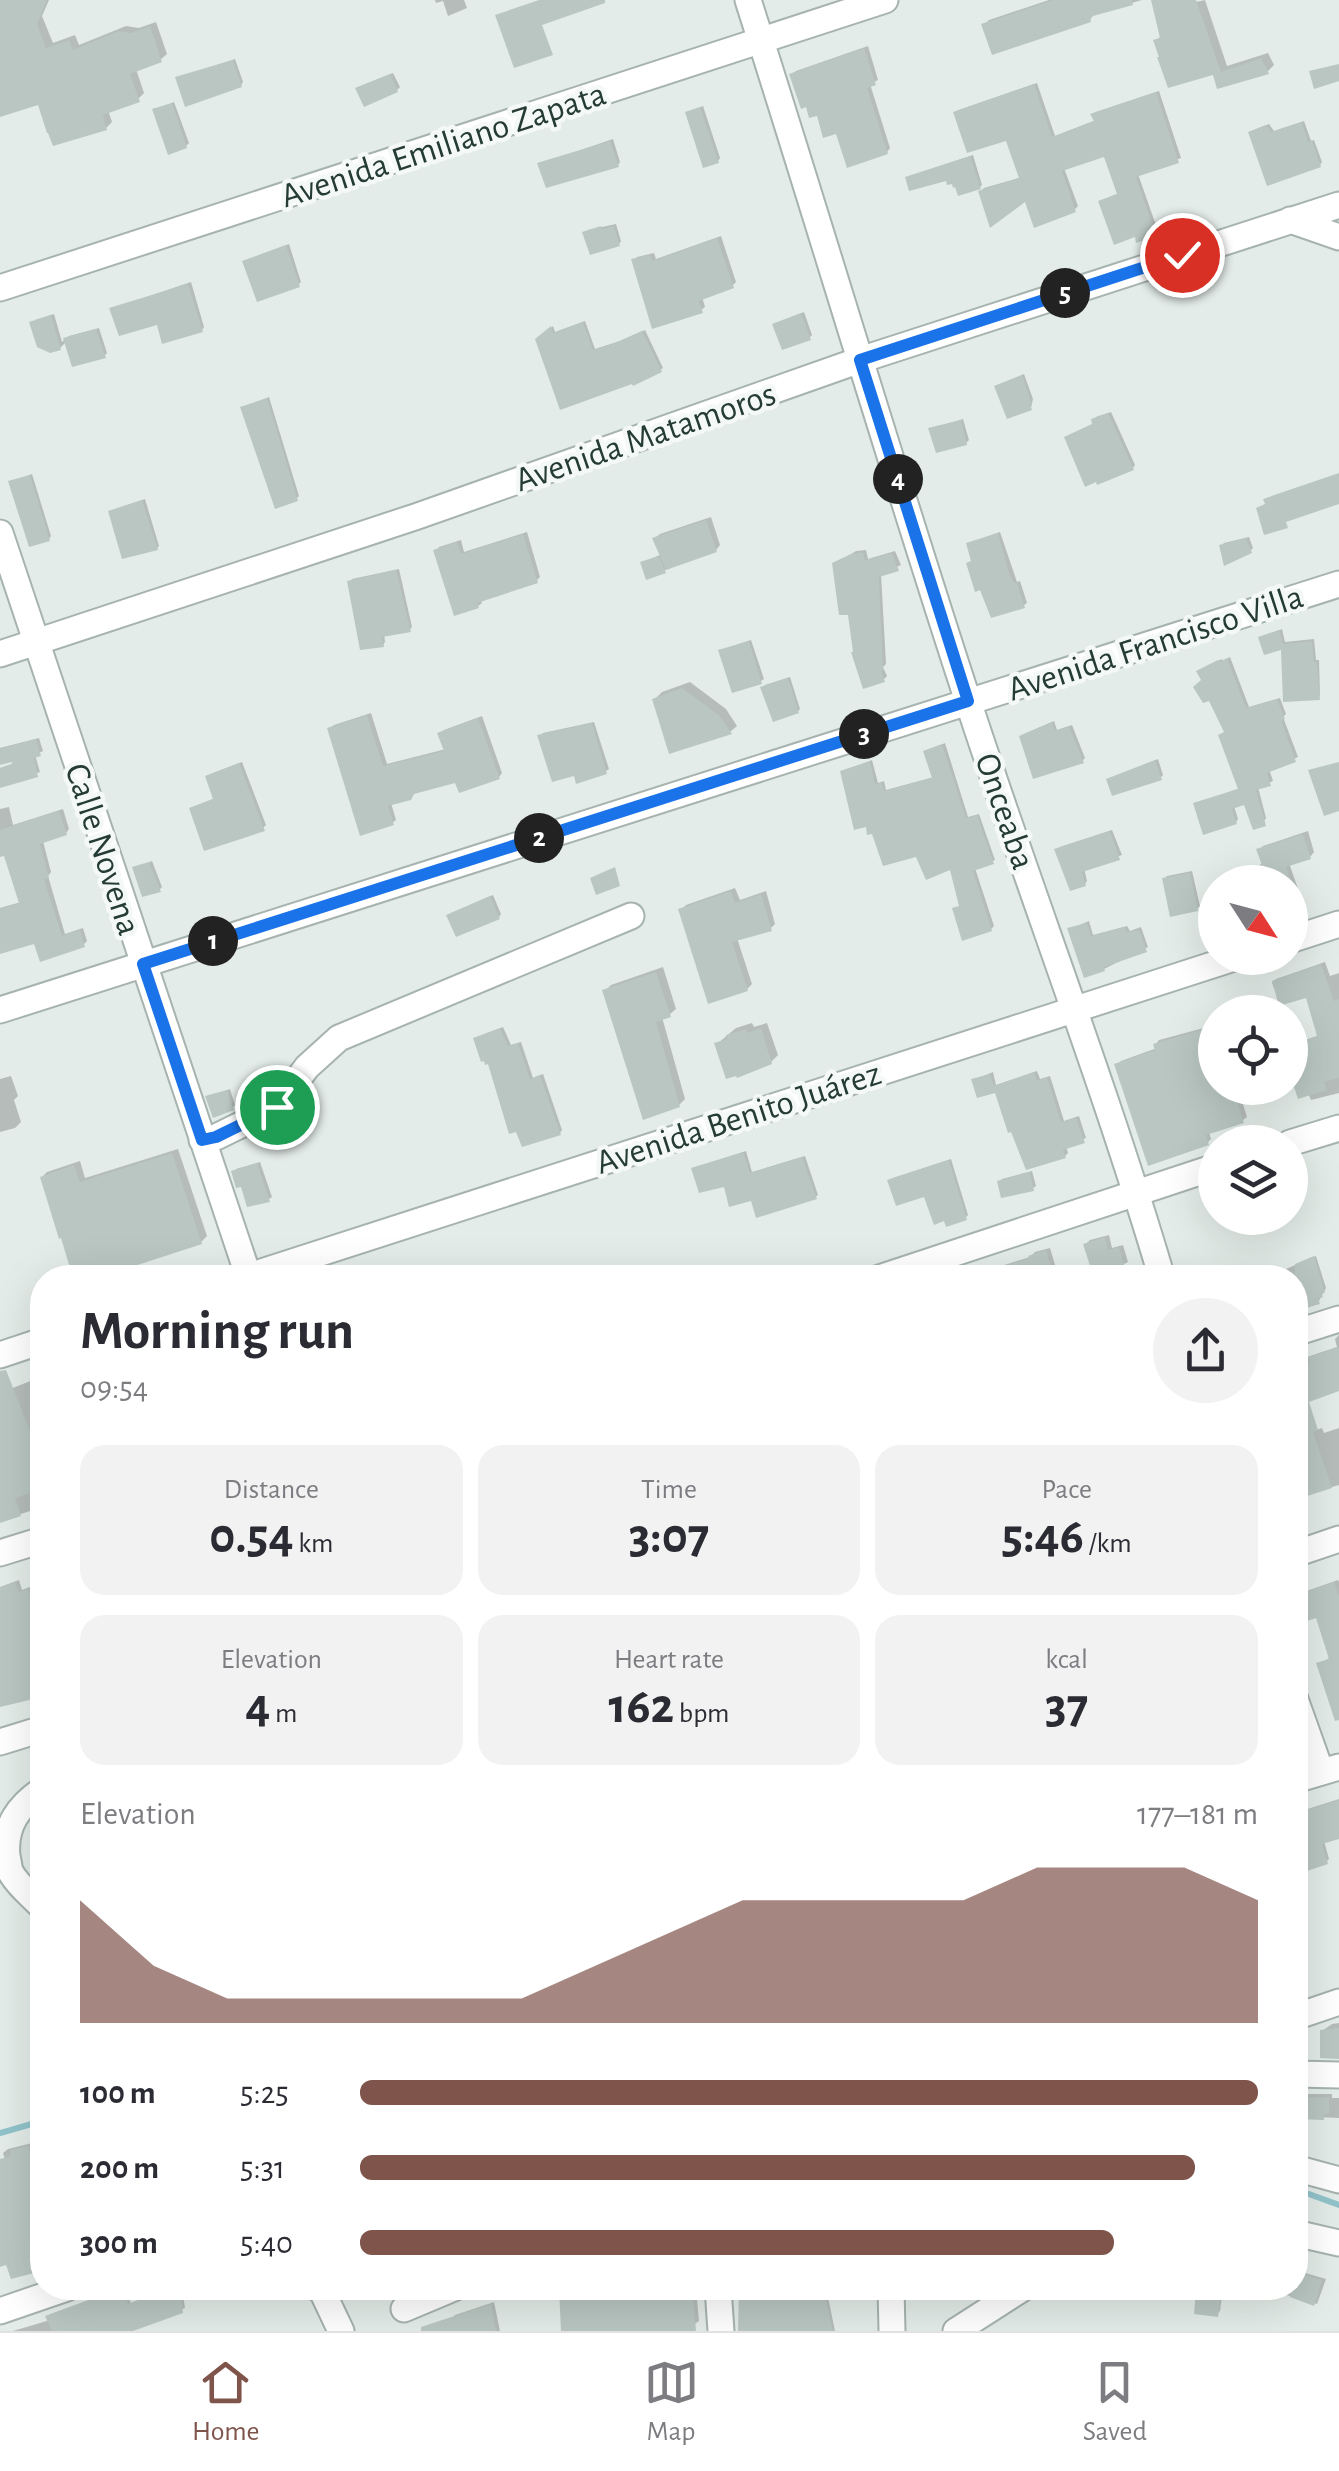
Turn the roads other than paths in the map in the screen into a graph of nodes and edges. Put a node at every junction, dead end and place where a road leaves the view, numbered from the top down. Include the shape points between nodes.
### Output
1 (748, 0) edge
2 (885, 0) edge
3 (761, 41) junction
4 (1339, 205) edge
5 (1290, 220) junction
6 (1339, 237) edge
7 (0, 288) edge
8 (860, 360) junction
9 (0, 533) edge
10 (1339, 584) edge
11 (36, 643) junction
12 (0, 654) edge
13 (968, 701) junction
14 (630, 916) dead end
15 (1339, 924) edge
16 (1308, 934) edge
17 (143, 964) junction
18 (1198, 969) edge
19 (1076, 1008) junction
20 (0, 1010) edge
21 (1339, 1128) edge
22 (1308, 1137) edge
23 (202, 1140) junction
24 (1198, 1172) edge
25 (1137, 1192) junction
26 (242, 1265) edge
27 (283, 1265) edge
28 (918, 1265) edge
29 (1158, 1265) edge
30 (1339, 1319) edge
31 (1308, 1329) edge
32 (30, 1346) edge
33 (0, 1355) edge
34 (1339, 1540) edge
35 (30, 1544) edge
36 (1308, 1550) edge
37 (0, 1553) edge
38 (1308, 1725) edge
39 (30, 1733) edge
40 (0, 1742) edge
41 (1330, 1770) edge
42 (30, 1798) edge
43 (9, 1883) edge
44 (30, 1898) edge
45 (1339, 2002) edge
46 (1308, 2012) edge
47 (1308, 2074) edge
48 (1339, 2075) edge
49 (1308, 2172) edge
50 (1339, 2180) edge
51 (1308, 2236) edge
52 (1339, 2243) edge
53 (32, 2300) edge
54 (325, 2300) edge
55 (424, 2300) edge
56 (719, 2300) edge
57 (891, 2300) edge
58 (1004, 2300) edge
59 (404, 2308) dead end
60 (0, 2311) edge
61 (340, 2331) edge
62 (721, 2331) edge
63 (892, 2331) edge
64 (956, 2331) edge

1 - 3 street, Onceaba
2 - 3 street, Avenida Emiliano Zapata
3 - 7 street, Avenida Emiliano Zapata
3 - 8 street, Onceaba
4 - 5 street, Avenida Matamoros
5 - 6 street
5 - 8 street, Avenida Matamoros
8 - 11 street, Avenida Matamoros
8 - 13 street, Onceaba
9 - 11 street, Calle Novena
10 - 13 street, Avenida Francisco Villa
11 - 12 street, Avenida Matamoros
11 - 17 street, Calle Novena
13 - 17 street, Avenida Francisco Villa
13 - 19 street, Onceaba
14 - 23 street via 339,1038 277,1107
15 - 16 street
17 - 20 street, Avenida Francisco Villa
17 - 23 street, Calle Novena
18 - 19 street, Avenida Benito Juárez
19 - 25 street, Onceaba
19 - 27 street, Avenida Benito Juárez
21 - 22 street
23 - 26 street, Calle Novena
24 - 25 street
25 - 28 street
25 - 29 street, Onceaba
30 - 31 street
32 - 33 street
34 - 36 street
35 - 37 street
38 - 41 street
39 - 40 street
42 - 43 street via 11,1822
43 - 44 street
45 - 46 street
47 - 48 street
49 - 50 street
51 - 52 street
53 - 60 street
54 - 61 street
55 - 59 street
56 - 62 street
57 - 63 street
58 - 64 street

